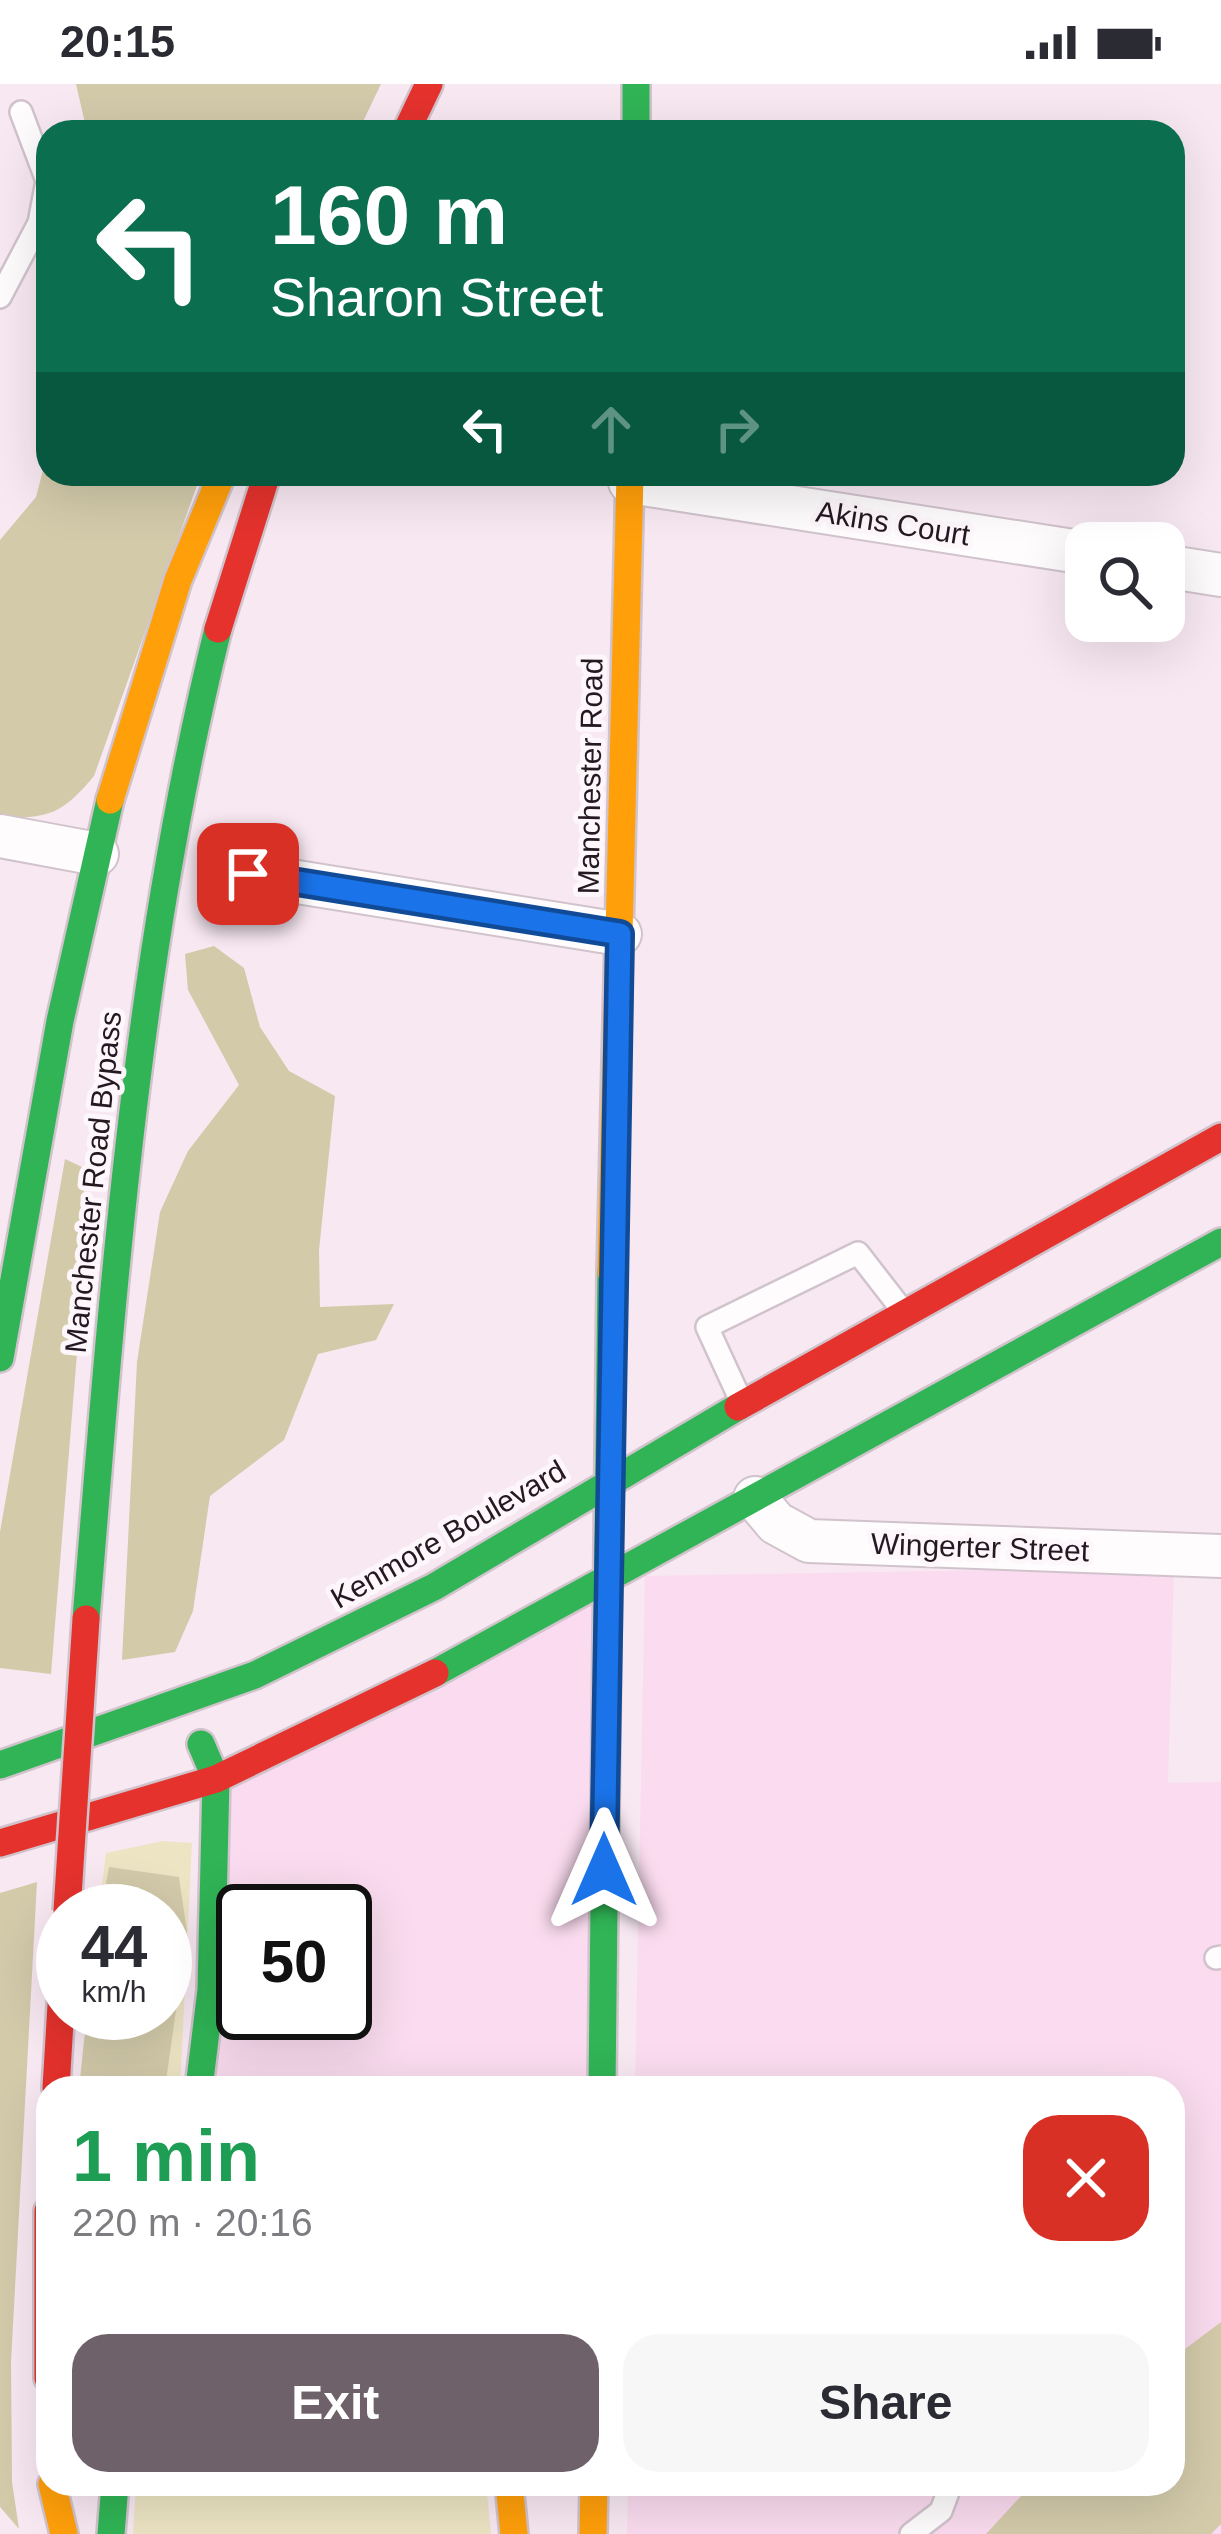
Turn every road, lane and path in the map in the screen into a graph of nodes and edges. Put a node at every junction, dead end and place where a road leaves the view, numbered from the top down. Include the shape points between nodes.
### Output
1 (429, 84) edge
2 (636, 84) edge
3 (21, 112) dead end
4 (412, 120) edge
5 (636, 120) edge
6 (36, 154) edge
7 (36, 229) edge
8 (0, 297) edge
9 (217, 486) edge
10 (263, 486) edge
11 (630, 486) edge
12 (679, 486) edge
13 (1065, 550) edge
14 (1185, 569) edge
15 (1221, 574) edge
16 (0, 836) edge
17 (97, 854) junction
18 (248, 874) dead end
19 (620, 934) junction
20 (1221, 1137) edge
21 (1221, 1242) edge
22 (908, 1316) junction
23 (0, 1358) edge
24 (744, 1408) junction
25 (606, 1481) junction
26 (754, 1498) junction
27 (1221, 1556) edge
28 (605, 1580) junction
29 (184, 1703) junction
30 (0, 1765) edge
31 (216, 1778) junction
32 (0, 1843) edge
33 (69, 1884) edge
34 (59, 2040) edge
35 (57, 2076) edge
36 (200, 2076) edge
37 (602, 2076) edge
38 (51, 2496) edge
39 (55, 2496) edge
40 (114, 2496) edge
41 (510, 2496) edge
42 (594, 2496) edge
43 (947, 2496) edge
44 (49, 2534) edge
45 (64, 2534) edge
46 (111, 2534) edge
47 (514, 2534) edge
48 (593, 2534) edge
49 (911, 2534) edge

1 - 4 main road
2 - 5 main road
3 - 6 lane
7 - 8 lane
9 - 17 main road via 142,674
10 - 33 main road, Manchester Road Bypass, bridge via 222,620 154,926 120,1212
11 - 19 main road, Manchester Road
12 - 13 street, Akins Court
14 - 15 street
16 - 17 street
17 - 23 main road
18 - 19 street
19 - 25 main road, Manchester Road
20 - 22 main road, Kenmore Boulevard
21 - 26 main road
22 - 24 main road, Kenmore Boulevard
22 - 24 lane via 858,1253 707,1327
24 - 25 main road, Kenmore Boulevard
25 - 28 main road, Manchester Road
25 - 29 main road, Kenmore Boulevard via 434,1587
26 - 27 street, Wingerter Street via 776,1523 809,1541
26 - 28 main road
28 - 31 main road via 473,1654
28 - 37 main road, Manchester Road
29 - 30 main road, Kenmore Boulevard
29 - 31 main road
31 - 32 main road
31 - 36 main road via 211,1990
34 - 35 main road
38 - 44 main road
39 - 45 main road
40 - 46 main road
41 - 47 main road
42 - 48 main road
43 - 49 lane via 941,2512

